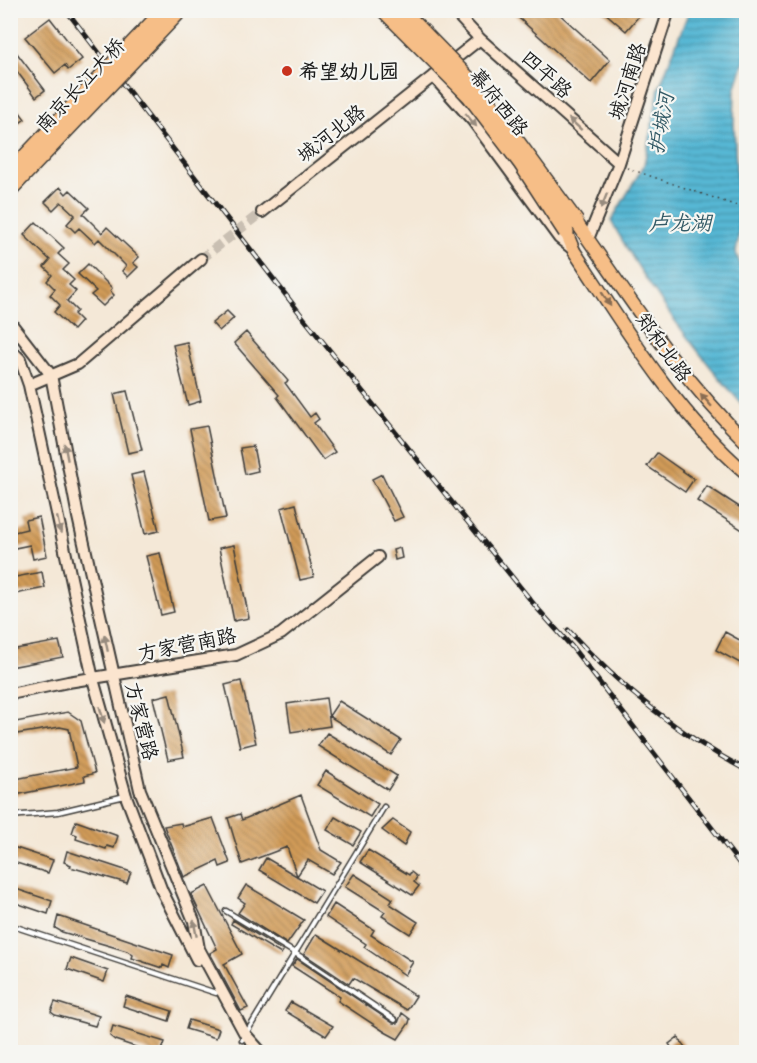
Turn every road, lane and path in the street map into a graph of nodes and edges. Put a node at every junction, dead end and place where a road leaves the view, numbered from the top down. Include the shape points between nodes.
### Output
1 (165, 10) edge
2 (180, 10) edge
3 (384, 10) edge
4 (401, 10) edge
5 (453, 10) edge
6 (669, 10) edge
7 (480, 39) junction
8 (432, 76) junction
9 (619, 163) junction
10 (10, 173) edge
11 (635, 173) dead end
12 (10, 189) edge
13 (747, 209) edge
14 (262, 212) tunnel mouth
15 (571, 227) junction
16 (588, 239) junction
17 (574, 250) junction
18 (201, 260) tunnel mouth
19 (10, 322) edge
20 (10, 349) edge
21 (51, 375) junction
22 (29, 385) junction
23 (747, 442) edge
24 (747, 473) edge
25 (378, 557) dead end
26 (113, 676) junction
27 (93, 679) junction
28 (10, 694) edge
29 (126, 796) junction
30 (384, 807) dead end
31 (10, 816) edge
32 (226, 911) dead end
33 (10, 926) edge
34 (295, 953) junction
35 (216, 993) junction
36 (395, 1020) dead end
37 (243, 1037) junction
38 (249, 1053) edge
39 (261, 1053) edge

1 - 10 highway, 南京长江大桥, bridge
2 - 12 highway, 南京长江大桥, bridge
3 - 15 highway, 幕府西路, bridge via 470,96
4 - 15 highway, 幕府西路, bridge via 478,89
5 - 7 street, 四平路
6 - 9 street, 城河南路
7 - 8 street, 城河北路
9 -> 7 street, 四平路
8 - 14 street, 城河北路
8 -> 17 street via 473,121 559,238
9 -> 16 street, 城河南路
11 - 13 path
15 - 16 main road, 郑和北路
15 - 17 main road, 郑和北路
23 -> 16 main road, 郑和北路 via 678,368
17 -> 24 main road, 郑和北路 via 662,380 699,426
18 - 21 street via 78,364
19 - 21 street
20 - 22 street via 20,359
21 - 22 street
26 -> 21 street, 方家营路
22 -> 27 street, 方家营路
25 - 26 street, 方家营南路 via 281,634 260,646 236,655
26 - 27 street, 方家营南路
37 -> 26 street, 方家营路 via 198,949 194,921 140,790
27 - 28 street, 方家营南路
27 -> 29 street, 方家营路
29 - 31 lane via 57,812
29 - 35 street, 方家营路 via 162,891
30 - 34 lane
32 - 34 lane
33 - 35 lane
34 - 36 lane
34 - 37 lane
35 - 37 street, 方家营路
37 - 38 street, 方家营路
37 - 39 street, 方家营路

